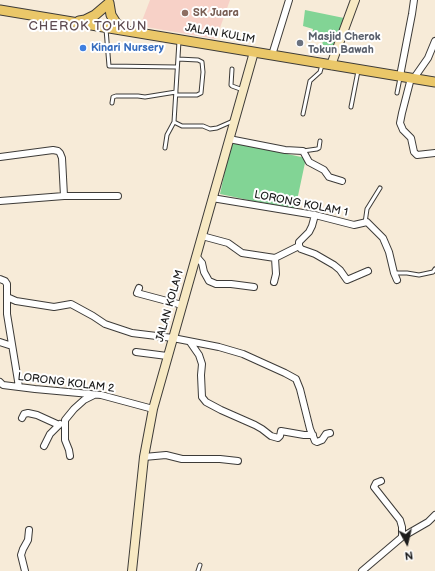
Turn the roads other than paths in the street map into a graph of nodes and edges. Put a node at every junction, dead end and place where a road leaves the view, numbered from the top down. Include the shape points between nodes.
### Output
1 (289, 0) edge
2 (355, 0) edge
3 (414, 0) edge
4 (109, 2) edge
5 (0, 10) edge
6 (75, 22) junction
7 (103, 26) junction
8 (128, 31) junction
9 (180, 40) junction
10 (435, 40) edge
11 (254, 52) junction
12 (272, 55) junction
13 (178, 59) junction
14 (326, 64) junction
15 (177, 67) junction
16 (232, 69) dead end
17 (359, 70) junction
18 (400, 76) junction
19 (413, 78) junction
20 (435, 82) edge
21 (243, 90) junction
22 (176, 93) junction
23 (397, 93) dead end
24 (112, 103) dead end
25 (351, 108) dead end
26 (304, 114) dead end
27 (234, 120) junction
28 (174, 122) junction
29 (229, 139) junction
30 (320, 141) dead end
31 (165, 148) dead end
32 (303, 151) junction
33 (435, 153) edge
34 (0, 157) edge
35 (342, 181) dead end
36 (380, 188) dead end
37 (64, 196) junction
38 (118, 196) dead end
39 (212, 198) junction
40 (0, 201) edge
41 (315, 215) junction
42 (365, 222) junction
43 (202, 236) junction
44 (299, 246) junction
45 (196, 256) junction
46 (276, 258) junction
47 (435, 269) edge
48 (368, 271) dead end
49 (396, 276) joint
50 (0, 280) edge
51 (274, 282) dead end
52 (254, 287) dead end
53 (139, 288) dead end
54 (7, 297) junction
55 (182, 305) junction
56 (173, 338) junction
57 (0, 342) edge
58 (190, 342) junction
59 (12, 346) junction
60 (136, 352) dead end
61 (167, 356) junction
62 (0, 382) edge
63 (19, 387) junction
64 (96, 394) junction
65 (153, 409) junction
66 (22, 418) dead end
67 (65, 420) junction
68 (59, 425) junction
69 (330, 433) dead end
70 (312, 435) junction
71 (44, 446) dead end
72 (70, 456) dead end
73 (144, 457) junction
74 (238, 461) dead end
75 (380, 481) dead end
76 (435, 515) edge
77 (29, 530) dead end
78 (402, 537) junction
79 (200, 565) dead end
80 (25, 571) edge
81 (132, 571) edge
82 (198, 571) edge
83 (362, 571) edge

1 - 12 street
2 - 14 street
3 - 18 street
4 - 6 main road via 95,15
4 - 7 main road
4 - 8 main road via 111,15 116,23
5 - 6 main road, JALAN KULIM
6 - 7 main road, JALAN KULIM
7 - 8 main road, JALAN KULIM
7 - 15 lane via 109,66
8 - 9 main road, JALAN KULIM
9 - 11 main road, JALAN KULIM
9 - 13 lane
10 - 19 street via 428,58
11 - 12 main road, JALAN KULIM
11 - 21 street, JALAN KOLAM
12 - 14 main road, JALAN KULIM
13 - 15 lane
13 - 22 lane via 202,62 203,72 201,93
14 - 17 main road, JALAN KULIM
14 - 26 lane via 310,81
15 - 22 lane
16 - 21 lane via 232,86
17 - 18 main road, JALAN KULIM
17 - 25 lane
18 - 19 main road, JALAN KULIM
18 - 23 lane
19 - 20 main road, JALAN KULIM
19 - 33 street via 400,123 411,138 417,155
21 - 27 street, JALAN KOLAM
22 - 24 lane via 145,97 116,96 113,97
22 - 28 lane
27 - 28 lane via 210,129 203,126 182,126
27 - 29 street, JALAN KOLAM
28 - 31 lane via 167,135
29 - 32 street
29 - 39 street, JALAN KOLAM
30 - 32 lane via 319,148
32 - 35 street via 309,162 324,170 329,177
34 - 37 street via 58,151 62,158
36 - 42 lane via 367,209
37 - 38 street
37 - 40 street
39 - 41 street, LORONG KOLAM 1
39 - 43 street, JALAN KOLAM
41 - 42 street, LORONG KOLAM 1 via 354,225
41 - 44 street via 309,232 299,242
42 - 49 street via 383,238
43 - 45 street, JALAN KOLAM
43 - 46 street via 228,243 242,253
44 - 46 street
44 - 48 street via 301,250 315,254 334,265 347,280
45 - 52 street via 202,263 209,281 216,284
45 - 55 street, JALAN KOLAM
46 - 51 street
47 - 49 lane via 433,272 419,275 407,273
50 - 54 street via 7,284
53 - 55 street via 137,293
54 - 56 street via 39,306 71,304 105,324 132,333
54 - 59 street via 6,314
55 - 56 street, JALAN KOLAM
56 - 58 street
56 - 61 street, JALAN KOLAM
57 - 59 street
58 - 70 street via 243,354 296,379
58 - 70 street via 199,354 202,364 202,397 206,402 271,436 278,438 281,431 304,436
59 - 63 street
60 - 61 street
61 - 65 street, JALAN KOLAM
62 - 63 street, LORONG KOLAM 2 via 3,385
63 - 64 street, LORONG KOLAM 2
64 - 65 street, LORONG KOLAM 2
64 - 67 street via 84,400
65 - 73 street, JALAN KOLAM
66 - 68 street via 28,413
67 - 68 street
67 - 72 street via 65,440
68 - 71 street via 50,434
69 - 70 street via 317,442
73 - 74 street via 166,455 182,459
73 - 81 street, JALAN KOLAM
75 - 78 street via 374,487 400,520
76 - 78 street
77 - 80 street via 28,540 21,555
78 - 83 street
79 - 82 lane

